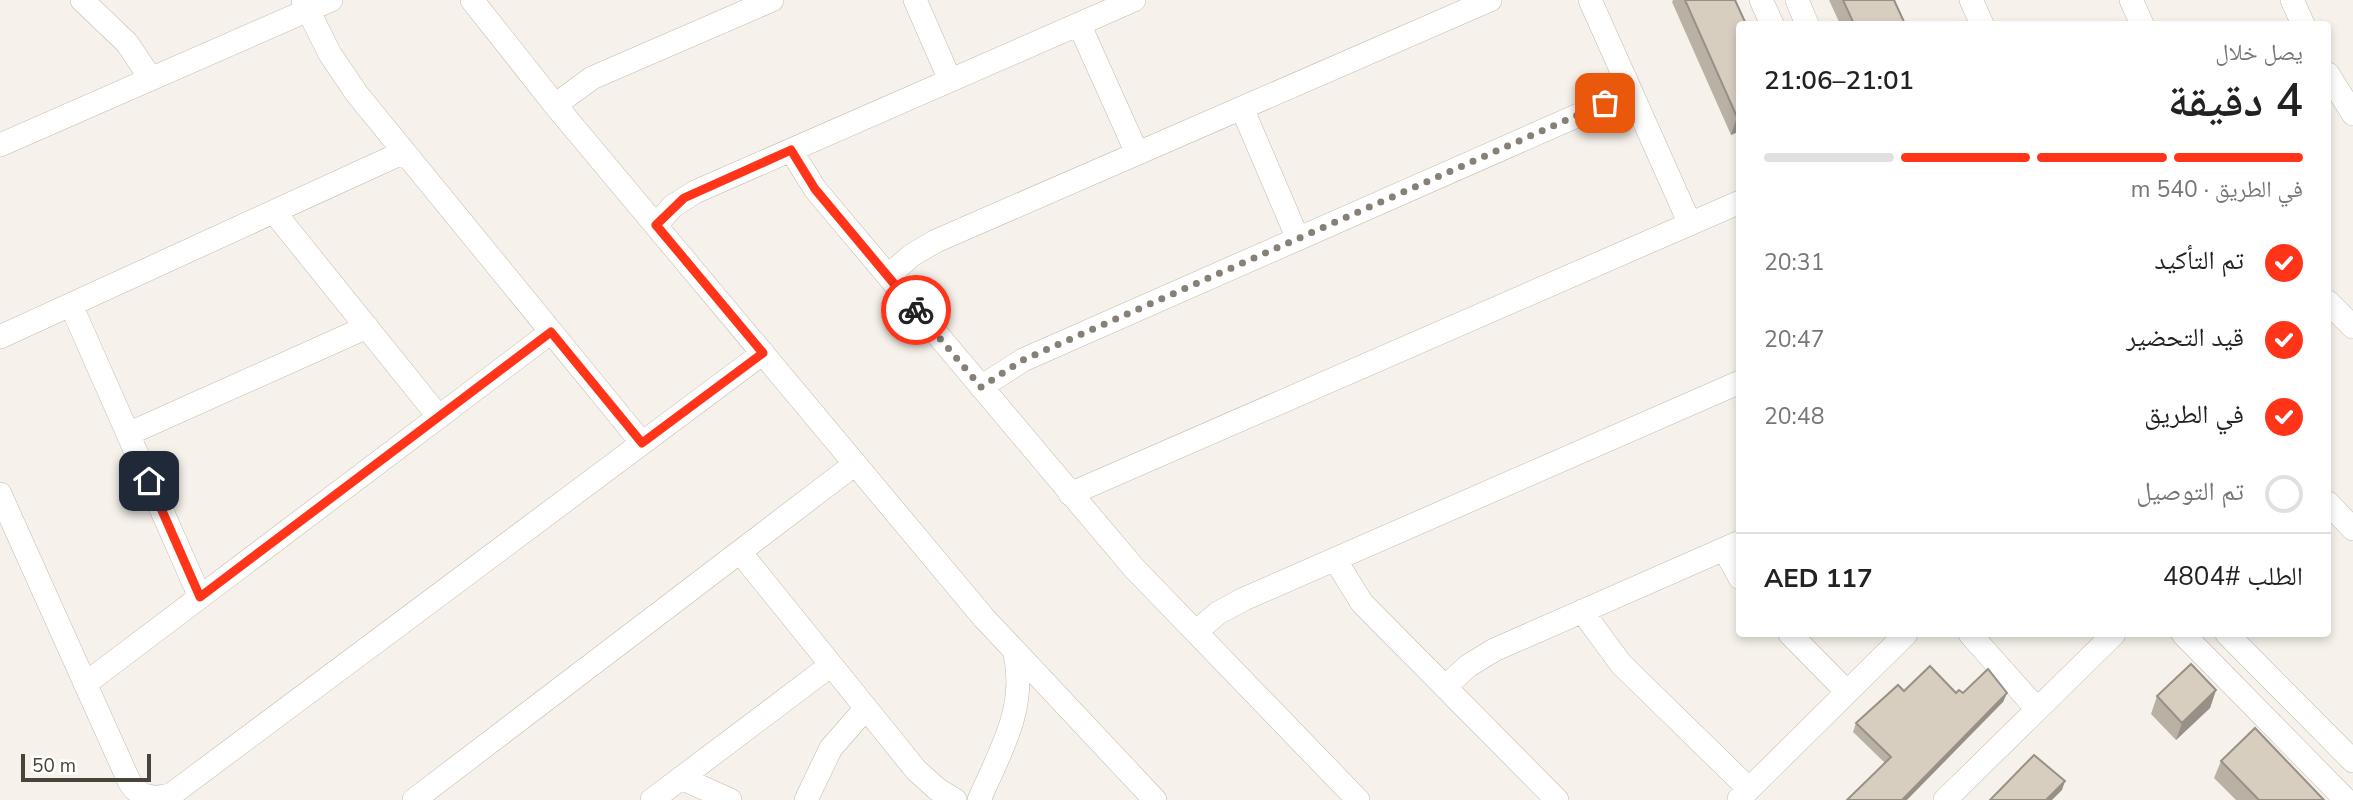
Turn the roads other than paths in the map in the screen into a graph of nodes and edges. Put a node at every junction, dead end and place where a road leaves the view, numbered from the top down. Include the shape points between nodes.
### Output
1 (82, 0) edge
2 (331, 0) edge
3 (472, 0) edge
4 (772, 0) edge
5 (915, 0) edge
6 (1134, 0) edge
7 (1490, 0) edge
8 (1590, 0) edge
9 (1761, 0) edge
10 (1797, 0) edge
11 (1971, 0) edge
12 (2131, 0) edge
13 (2292, 0) edge
14 (305, 5) edge
15 (1771, 21) edge
16 (1806, 21) edge
17 (1981, 21) edge
18 (2141, 21) edge
19 (2302, 21) edge
20 (1079, 24) junction
21 (151, 79) junction
22 (2331, 79) edge
23 (950, 80) junction
24 (1631, 92) junction
25 (555, 104) junction
26 (1242, 108) junction
27 (2353, 114) edge
28 (0, 145) edge
29 (791, 150) junction
30 (404, 152) junction
31 (1137, 153) junction
32 (1736, 204) edge
33 (274, 212) junction
34 (1690, 224) junction
35 (656, 225) junction
36 (1298, 239) junction
37 (888, 276) junction
38 (71, 304) junction
39 (2331, 305) edge
40 (367, 327) junction
41 (2353, 327) edge
42 (551, 332) junction
43 (0, 337) edge
44 (763, 353) junction
45 (1736, 384) edge
46 (981, 387) junction
47 (439, 417) junction
48 (128, 434) junction
49 (642, 443) junction
50 (855, 464) junction
51 (0, 494) edge
52 (1070, 494) junction
53 (2331, 506) edge
54 (2353, 529) edge
55 (1732, 546) edge
56 (740, 552) junction
57 (1336, 561) junction
58 (200, 597) junction
59 (1582, 611) junction
60 (1196, 632) junction
61 (1793, 637) edge
62 (1903, 637) edge
63 (1973, 637) edge
64 (2110, 637) edge
65 (2186, 637) edge
66 (2230, 637) edge
67 (1015, 654) junction
68 (831, 665) junction
69 (85, 684) junction
70 (1445, 687) junction
71 (1847, 692) junction
72 (866, 708) junction
73 (2037, 709) junction
74 (2353, 761) edge
75 (681, 778) junction
76 (1744, 794) edge
77 (414, 800) edge
78 (652, 800) edge
79 (730, 800) edge
80 (806, 800) edge
81 (955, 800) edge
82 (979, 800) edge
83 (1155, 800) edge
84 (1358, 800) edge
85 (1557, 800) edge
86 (1945, 800) edge
87 (2346, 800) edge

1 - 21 street via 127,43
2 - 14 street
3 - 25 street
4 - 25 street via 592,78
5 - 23 street
6 - 20 street
7 - 26 street
8 - 24 street
9 - 15 street
10 - 16 street
11 - 17 street
12 - 18 street
13 - 19 street
14 - 21 street
14 - 30 street via 342,75
20 - 23 street
20 - 31 street
21 - 28 street
22 - 27 street
23 - 29 street
24 - 34 street
24 - 36 street
25 - 35 street
26 - 31 street
26 - 36 street
29 - 35 street via 684,198
29 - 37 street via 815,189
30 - 33 street
30 - 42 street
31 - 37 street via 936,241
32 - 34 street
33 - 38 street
33 - 40 street
34 - 52 street
35 - 44 street
36 - 46 street via 1023,360
37 - 46 street
38 - 43 street
38 - 48 street
39 - 41 street
40 - 47 street
40 - 48 street
42 - 47 street
42 - 49 street
44 - 49 street
44 - 50 street
45 - 57 street
46 - 52 street
47 - 58 street
48 - 58 street
49 - 69 street via 172,794 150,798 132,787
50 - 56 street
50 - 67 street
51 - 69 street
52 - 60 street
53 - 54 street
55 - 59 street
56 - 68 street
56 - 77 street
57 - 60 street via 1231,606
57 - 70 street via 1362,603
58 - 69 street
59 - 70 street via 1494,650
59 - 76 street via 1628,672
60 - 84 street
61 - 71 street
62 - 71 street
63 - 73 street
64 - 73 street
65 - 87 street
66 - 74 street
67 - 82 street via 1020,685 1015,715
67 - 83 street
68 - 72 street
68 - 75 street
70 - 85 street
71 - 76 street
72 - 80 street via 831,748
72 - 81 street via 926,780
73 - 86 street
75 - 78 street
75 - 79 street

